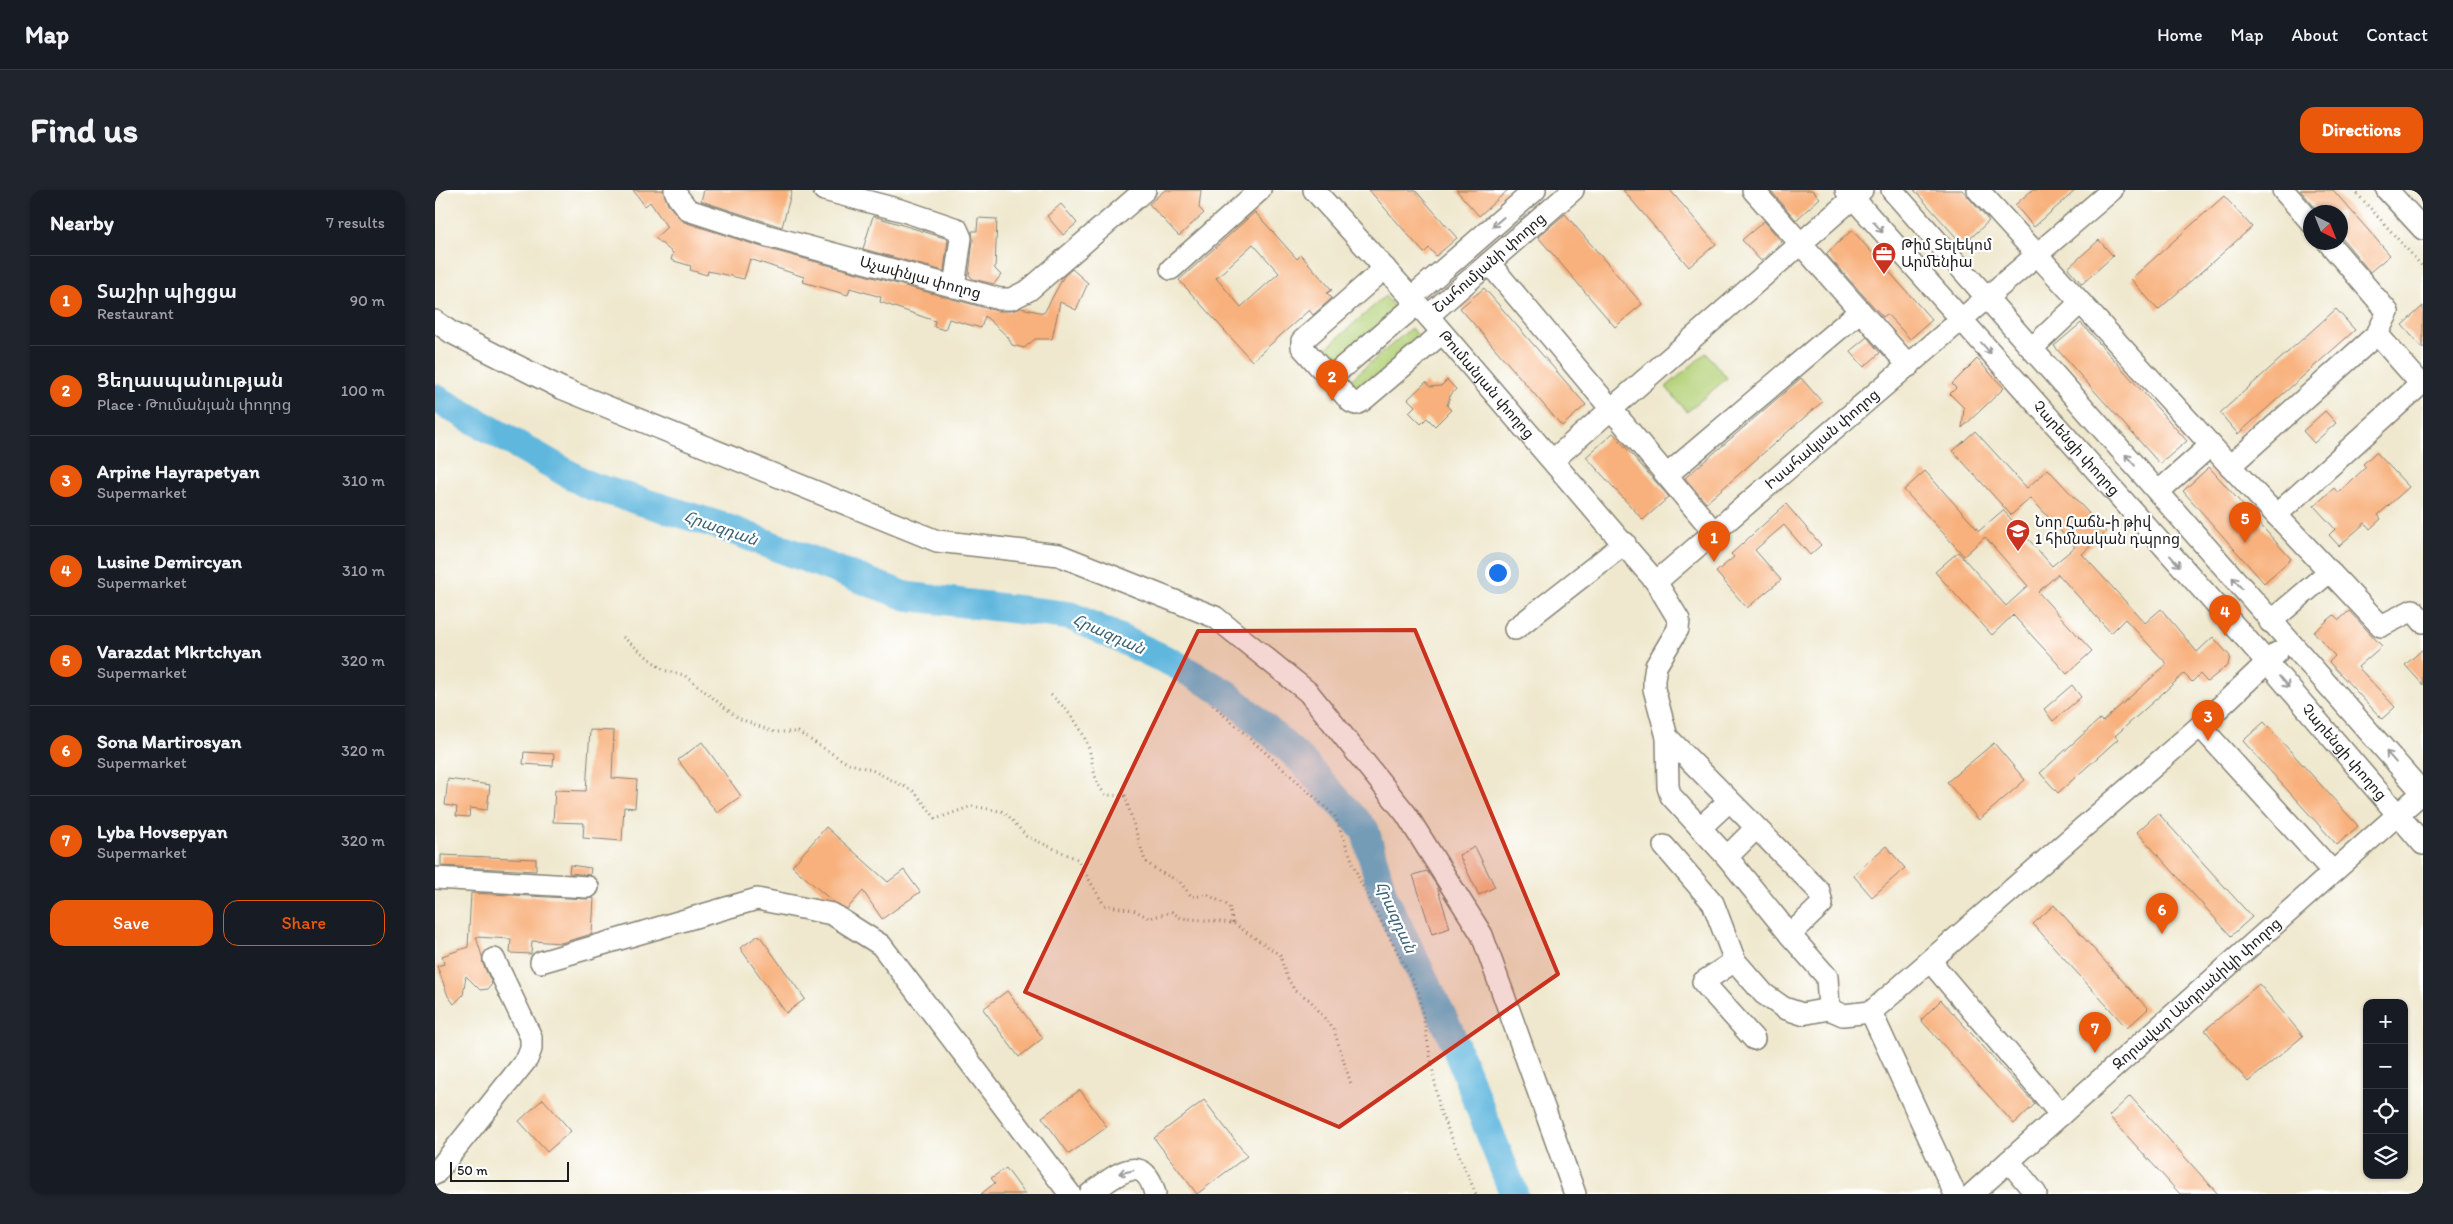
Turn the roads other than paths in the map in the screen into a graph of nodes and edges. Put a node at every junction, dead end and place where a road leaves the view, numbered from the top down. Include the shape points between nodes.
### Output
1 (675, 190) edge
2 (824, 190) edge
3 (1145, 190) edge
4 (1260, 190) edge
5 (1313, 190) edge
6 (1535, 190) edge
7 (1573, 190) edge
8 (1753, 190) edge
9 (1892, 190) edge
10 (1978, 190) edge
11 (2112, 190) edge
12 (2283, 190) edge
13 (2387, 190) edge
14 (1854, 193) edge
15 (2303, 213) edge
16 (2423, 230) edge
17 (1801, 244) junction
18 (2335, 250) edge
19 (2036, 255) junction
20 (1489, 263) junction
21 (1385, 268) junction
22 (1171, 269) dead end
23 (955, 287) junction
24 (1988, 298) junction
25 (2081, 303) junction
26 (1419, 306) junction
27 (1860, 311) junction
28 (435, 321) edge
29 (1961, 321) junction
30 (1442, 332) junction
31 (2377, 334) junction
32 (2032, 348) junction
33 (1909, 366) junction
34 (1330, 378) junction
35 (1611, 408) junction
36 (2211, 445) junction
37 (1553, 460) junction
38 (2230, 466) junction
39 (1667, 475) junction
40 (2158, 492) junction
41 (2276, 515) junction
42 (1714, 532) junction
43 (1625, 543) junction
44 (2330, 571) junction
45 (1656, 582) junction
46 (2270, 622) junction
47 (2423, 622) edge
48 (1515, 629) dead end
49 (2290, 642) junction
50 (2267, 662) junction
51 (2200, 726) junction
52 (1667, 737) junction
53 (2423, 793) edge
54 (1729, 801) junction
55 (2397, 815) junction
56 (1700, 828) junction
57 (1756, 828) junction
58 (2423, 844) edge
59 (1664, 846) dead end
60 (1727, 857) junction
61 (2333, 872) junction
62 (435, 878) edge
63 (588, 887) dead end
64 (1790, 935) junction
65 (494, 960) dead end
66 (1735, 960) junction
67 (1930, 961) junction
68 (541, 962) dead end
69 (1829, 1009) junction
70 (1871, 1012) junction
71 (1754, 1040) dead end
72 (2061, 1115) junction
73 (2009, 1161) junction
74 (435, 1174) edge
75 (1069, 1194) edge
76 (1090, 1194) edge
77 (1155, 1194) edge
78 (1575, 1194) edge
79 (1955, 1194) edge
80 (1972, 1194) edge
81 (2036, 1194) edge

1 - 23 street, Աչափնյա փողոց via 688,210 768,236
2 - 23 street via 957,229 961,238
3 - 23 street, Աչափնյա փողոց via 1021,295 999,299
4 - 22 street
5 - 21 street, Թումանյան փողոց
6 -> 26 street, Շահումյանի փողոց
7 - 20 street, Շահումյանի փողոց
8 - 17 street
9 - 24 street, Չարենցի փողոց
10 - 19 street
11 - 19 street, Իսահակյան փողոց
12 - 15 street
13 - 16 street
14 - 17 street
14 -> 29 street, Չարենցի փողոց
17 - 27 street
17 - 35 street
18 - 31 street via 2389,312
19 - 24 street, Իսահակյան փողոց
19 - 25 street
20 - 26 street, Շահումյանի փողոց
20 - 35 street
21 - 26 street, Թումանյան փողոց
21 - 34 street via 1302,341 1302,347
24 - 29 street, Իսահակյան փողոց
24 - 32 street, Չարենցի փողոց
25 - 32 street
25 - 36 street
26 - 30 street, Թումանյան փողոց
26 - 34 street
27 - 33 street
27 - 39 street
28 - 78 street via 452,333 561,388 937,541 1059,555 1215,617 1308,692 1406,814 1482,935
29 - 33 street, Իսահակյան փողոց
29 -> 50 street, Չարենցի փողոց
30 - 34 street via 1356,404
30 - 37 street, Թումանյան փողոց
31 - 38 street
31 - 41 street via 2421,384
40 -> 32 street, Չարենցի փողոց
33 - 42 street, Իսահակյան փողոց
35 - 37 street
35 - 39 street
36 - 38 street
36 - 40 street
37 - 43 street, Թումանյան փողոց
38 - 41 street
39 - 42 street
46 -> 40 street, Չարենցի փողոց
41 - 44 street
42 - 45 street, Իսահակյան փողոց
43 - 45 street, Թումանյան փողոց
43 - 48 street
44 - 46 street
44 - 47 street via 2381,626 2413,610
45 - 52 street, Թումանյան փողոց via 1679,620 1678,629 1656,666 1654,679
46 - 49 street, Չարենցի փողոց
49 - 50 street
53 -> 49 street, Չարենցի փողոց
50 - 51 street
50 -> 55 street, Չարենցի փողոց
51 - 61 street
51 - 67 street
52 - 54 street
52 - 56 street via 1668,788 1671,796
53 - 55 street, Զորավար Անդրանիկի փողոց
54 - 56 street
54 - 57 street
55 - 58 street, Չարենցի փողոց
55 - 61 street, Զորավար Անդրանիկի փողոց
56 - 60 street
57 - 60 street
57 - 64 street via 1822,897 1822,904
59 - 66 street via 1713,903
60 - 64 street
61 - 72 street, Զորավար Անդրանիկի փողոց
62 - 63 street
64 - 69 street via 1827,977
65 - 74 street via 531,1036 531,1049 527,1059
66 - 69 street via 1764,994 1784,1008 1802,1014
66 - 71 street via 1703,982
67 - 70 street
67 - 72 street
68 - 75 street via 757,899 832,914 881,945
69 - 70 street via 1843,1015
70 - 79 street
72 - 73 street, Զորավար Անդրանիկի փողոց
73 - 80 street, Զորավար Անդրանիկի փողոց
73 - 81 street
77 -> 76 street via 1149,1178 1134,1170 1119,1172

